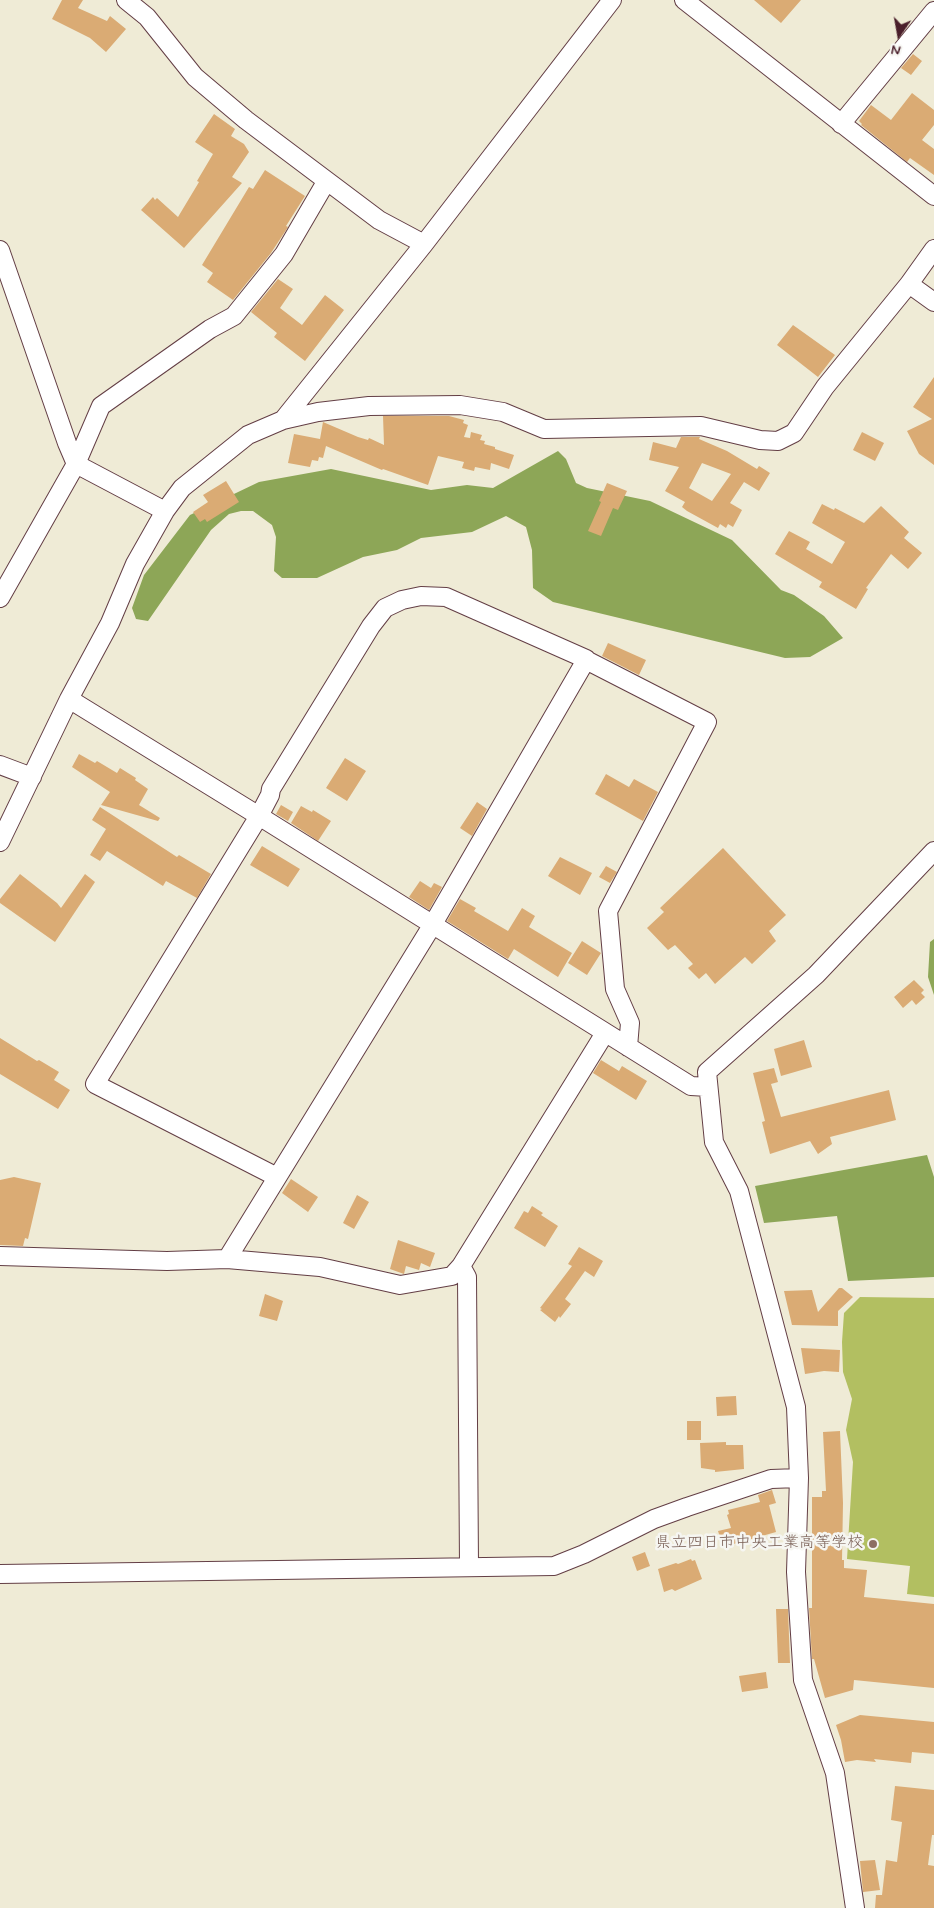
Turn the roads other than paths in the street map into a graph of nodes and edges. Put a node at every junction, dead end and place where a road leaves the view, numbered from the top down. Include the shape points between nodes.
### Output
1 (126, 0) edge
2 (612, 0) edge
3 (684, 0) edge
4 (934, 11) edge
5 (841, 124) junction
6 (326, 182) junction
7 (934, 196) edge
8 (424, 244) junction
9 (934, 249) edge
10 (0, 250) edge
11 (909, 284) junction
12 (934, 302) edge
13 (283, 420) junction
14 (76, 464) junction
15 (165, 512) junction
16 (0, 598) edge
17 (586, 660) junction
18 (70, 699) junction
19 (0, 764) edge
20 (32, 777) junction
21 (259, 816) junction
22 (0, 842) edge
23 (934, 851) edge
24 (433, 924) junction
25 (605, 1033) junction
26 (628, 1047) junction
27 (708, 1087) junction
28 (277, 1177) junction
29 (0, 1256) edge
30 (227, 1259) junction
31 (461, 1266) junction
32 (799, 1478) junction
33 (470, 1566) junction
34 (0, 1574) edge
35 (855, 1908) edge

1 - 6 street via 147,17 195,77
2 - 8 street
3 - 5 street
4 - 5 street
5 - 7 street
6 - 8 street via 379,220
6 - 14 street via 284,254 234,316 210,329 101,406
8 - 13 street
9 - 11 street
10 - 14 street
11 - 12 street
11 - 13 street via 825,387 794,433 778,441 701,426 544,429 503,412 460,405 369,406
13 - 15 street via 248,435 182,488
14 - 15 street
14 - 16 street
15 - 18 street via 135,564 110,623
17 - 21 street via 446,597 421,596 385,608 370,626 271,789
17 - 24 street
17 - 26 street via 707,722 608,911 615,989 630,1024
18 - 20 street
18 - 21 street
19 - 20 street
20 - 22 street
21 - 24 street
21 - 28 street via 95,1084
23 - 27 street via 816,974 707,1072
24 - 25 street
24 - 28 street
25 - 26 street
25 - 31 street
26 - 27 street via 690,1086
27 - 32 street via 714,1142 739,1192 796,1407
28 - 30 street
29 - 30 street via 167,1261
30 - 31 street via 320,1267 400,1285 452,1276
31 - 33 street via 467,1277
32 - 33 street via 771,1479 687,1507 554,1566
32 - 35 street via 796,1572 803,1680 835,1772
33 - 34 street

